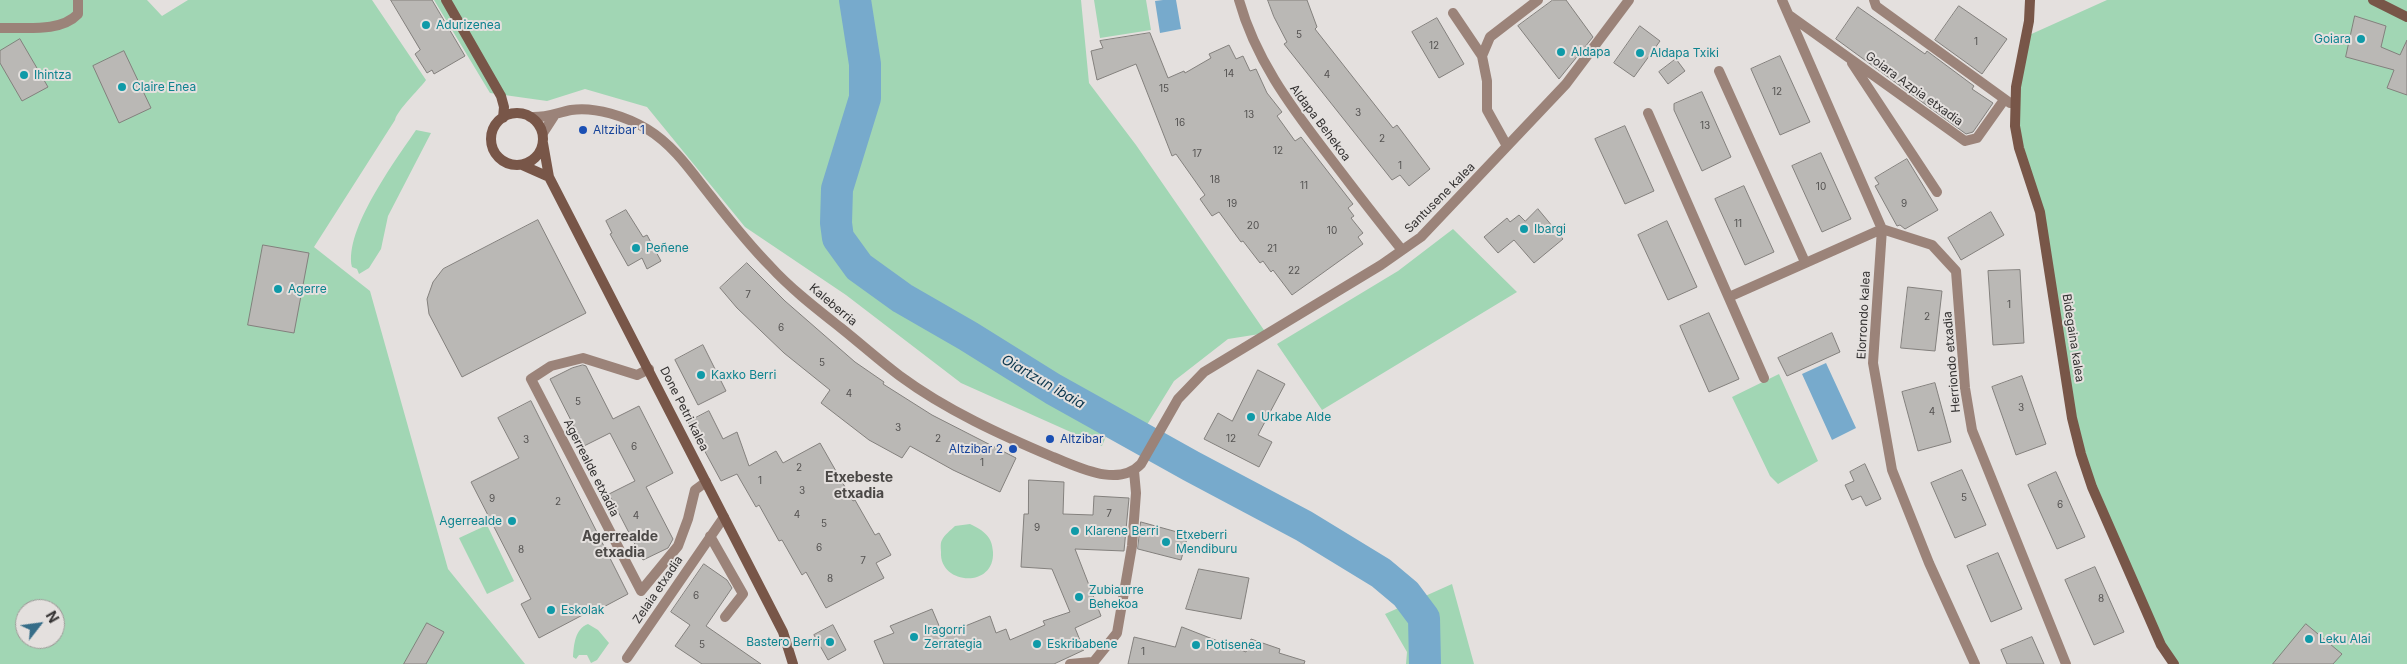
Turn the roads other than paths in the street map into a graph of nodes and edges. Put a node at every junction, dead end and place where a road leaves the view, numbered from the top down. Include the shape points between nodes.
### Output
1 (78, 0) edge
2 (446, 0) edge
3 (1239, 0) edge
4 (1538, 0) edge
5 (1629, 0) edge
6 (1782, 0) edge
7 (1874, 0) edge
8 (2030, 0) edge
9 (2373, 0) edge
10 (1452, 13) dead end
11 (1789, 15) junction
12 (2407, 17) edge
13 (0, 28) edge
14 (1482, 56) junction
15 (1848, 57) junction
16 (1719, 71) dead end
17 (501, 96) junction
18 (2004, 100) junction
19 (2014, 106) junction
20 (1648, 113) dead end
21 (526, 115) junction
22 (554, 116) junction
23 (503, 118) junction
24 (543, 138) junction
25 (1507, 146) junction
26 (522, 165) junction
27 (549, 177) junction
28 (1937, 192) dead end
29 (1882, 229) junction
30 (1402, 250) junction
31 (1805, 262) junction
32 (1729, 297) junction
33 (649, 369) junction
34 (1764, 378) dead end
35 (1134, 471) junction
36 (706, 482) junction
37 (724, 517) junction
38 (710, 536) junction
39 (725, 617) dead end
40 (627, 658) dead end
41 (794, 661) edge
42 (1092, 663) edge
43 (1070, 664) edge
44 (1975, 664) edge
45 (2066, 664) edge
46 (2174, 664) edge

1 - 13 street via 78,14 70,22 55,26
2 - 17 street
3 - 30 street, Aldapa Behekoa via 1262,62 1288,102
4 - 14 street via 1490,37
5 - 25 street, Santusene kalea via 1566,84
6 - 11 street, Elorrondo kalea
7 - 18 street via 1876,6
8 - 19 street, Bidegaina kalea
9 - 12 street
10 - 14 street
11 - 15 street, Goiara Azpia etxadia
11 - 29 street, Elorrondo kalea
14 - 25 street via 1487,81 1487,110
15 - 18 street, Goiara Azpia etxadia via 1965,141 1977,138
15 - 28 street, Goiara Azpia etxadia
16 - 31 street
17 - 21 street
17 - 23 street
18 - 19 street
19 - 46 street, Bidegaina kalea via 2019,148 2045,237 2072,418 2081,454 2149,618
20 - 32 street
21 - 22 street, Kaleberria
21 - 23 street via 512,114
21 - 24 street
22 - 24 street
22 - 35 street, Kaleberria via 572,110 607,113 646,128 661,138 771,268 816,308 918,388 1025,445 1073,465 1106,475
23 - 26 street via 492,133 495,152 511,165
24 - 26 street via 539,154
24 - 27 street, Done Petri kalea
25 - 30 street, Santusene kalea via 1427,232
26 - 27 street
27 - 33 street, Done Petri kalea
29 - 31 street
29 - 44 street, Elorrondo kalea via 1873,363 1892,470
29 - 45 street, Herriondo etxadia via 1932,245 1956,271 1965,388 1972,430
30 - 35 street, Santusene kalea via 1381,266 1204,372 1178,399
31 - 32 street
32 - 34 street
33 - 36 street, Done Petri kalea
33 - 36 street, Agerrealde etxadia via 637,375 583,358 551,366 531,379 640,591 678,546 695,490
35 - 42 street via 1136,493 1132,546 1117,633
36 - 37 street, Done Petri kalea
37 - 38 street, Zelaia etxadia
37 - 41 street, Done Petri kalea via 783,632
38 - 39 street via 743,594
38 - 40 street, Zelaia etxadia
42 - 43 street

